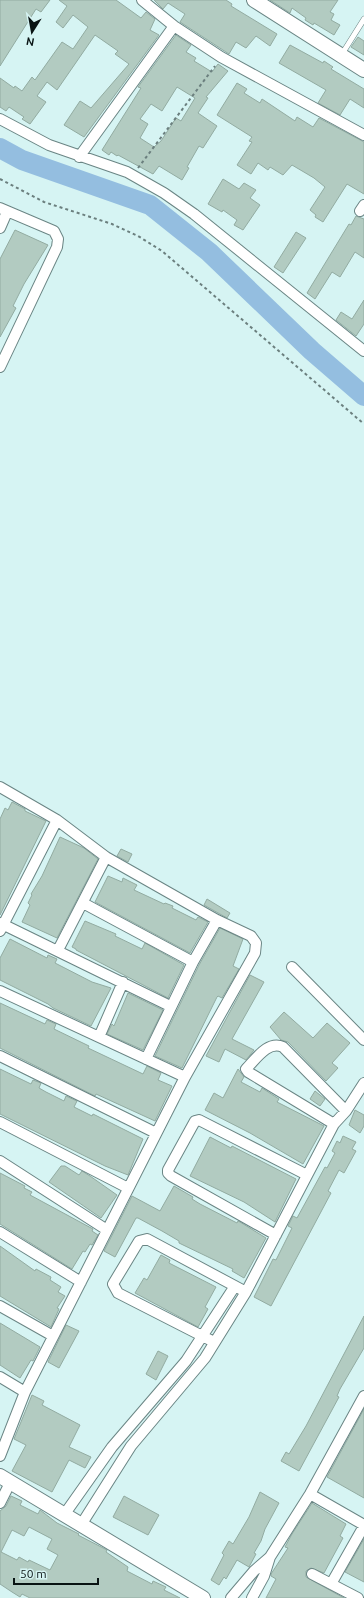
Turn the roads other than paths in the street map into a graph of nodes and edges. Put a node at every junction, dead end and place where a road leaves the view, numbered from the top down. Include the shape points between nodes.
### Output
1 (142, 0) edge
2 (254, 0) edge
3 (364, 19) edge
4 (174, 26) junction
5 (341, 55) junction
6 (364, 70) edge
7 (0, 119) edge
8 (364, 134) edge
9 (79, 157) junction
10 (4, 210) edge
11 (0, 228) edge
12 (364, 351) edge
13 (0, 368) edge
14 (2, 788) edge
15 (0, 799) edge
16 (57, 820) junction
17 (106, 857) junction
18 (83, 903) junction
19 (217, 920) junction
20 (1, 926) edge
21 (58, 950) junction
22 (193, 962) junction
23 (292, 967) dead end
24 (123, 982) junction
25 (0, 991) edge
26 (170, 1006) junction
27 (99, 1037) junction
28 (364, 1040) edge
29 (0, 1056) edge
30 (146, 1059) junction
31 (185, 1077) junction
32 (364, 1083) edge
33 (346, 1111) junction
34 (0, 1122) edge
35 (334, 1124) junction
36 (156, 1133) junction
37 (0, 1161) edge
38 (307, 1175) junction
39 (128, 1188) junction
40 (107, 1230) junction
41 (0, 1232) edge
42 (276, 1235) junction
43 (81, 1282) junction
44 (235, 1286) junction
45 (246, 1292) junction
46 (0, 1306) edge
47 (53, 1336) junction
48 (203, 1337) junction
49 (214, 1342) junction
50 (0, 1377) edge
51 (25, 1392) junction
52 (364, 1396) edge
53 (0, 1456) edge
54 (5, 1479) edge
55 (310, 1494) junction
56 (0, 1503) edge
57 (64, 1515) junction
58 (81, 1525) junction
59 (364, 1526) edge
60 (270, 1557) junction
61 (312, 1574) dead end
62 (331, 1584) junction
63 (203, 1598) edge
64 (231, 1598) edge
65 (252, 1598) edge
66 (358, 1598) edge

1 - 4 street
2 - 5 street
3 - 5 lane
4 - 8 street via 221,57
4 - 9 street
5 - 6 street
7 - 9 street via 49,145
9 - 12 street via 107,164 133,175 164,193 194,214
10 - 11 street
10 - 13 street via 54,231 58,239 57,247
14 - 15 street
14 - 16 street
16 - 17 street
16 - 20 street
17 - 18 street
17 - 19 street
18 - 21 street
18 - 22 street
19 - 22 street
19 - 31 street via 251,936 256,948
20 - 21 street
21 - 24 street
22 - 26 street
23 - 28 street
24 - 26 street
24 - 27 street
25 - 27 street
26 - 30 street
27 - 30 street
29 - 36 street
30 - 31 street
31 - 36 street
32 - 33 street
33 - 35 street
33 - 35 street via 278,1045 267,1048 246,1069
34 - 39 street
35 - 38 street
36 - 39 street
37 - 40 street
38 - 42 street
38 - 42 street via 199,1120 195,1121 168,1170 171,1176
39 - 40 street
40 - 43 street
41 - 43 street
42 - 45 street
43 - 47 street
44 - 45 street
44 - 48 street
44 - 48 street via 147,1239 139,1240 113,1284 118,1293
45 - 49 street
46 - 47 street
47 - 51 street
48 - 49 street
48 - 57 street via 186,1361 112,1448
49 - 58 street via 204,1358 131,1446
50 - 51 street
51 - 53 street
52 - 55 street
54 - 56 street
54 - 57 street
55 - 59 street
55 - 60 street
57 - 58 street
58 - 63 street
59 - 62 street
60 - 64 street
60 - 65 street via 264,1576
61 - 62 street
62 - 66 street

